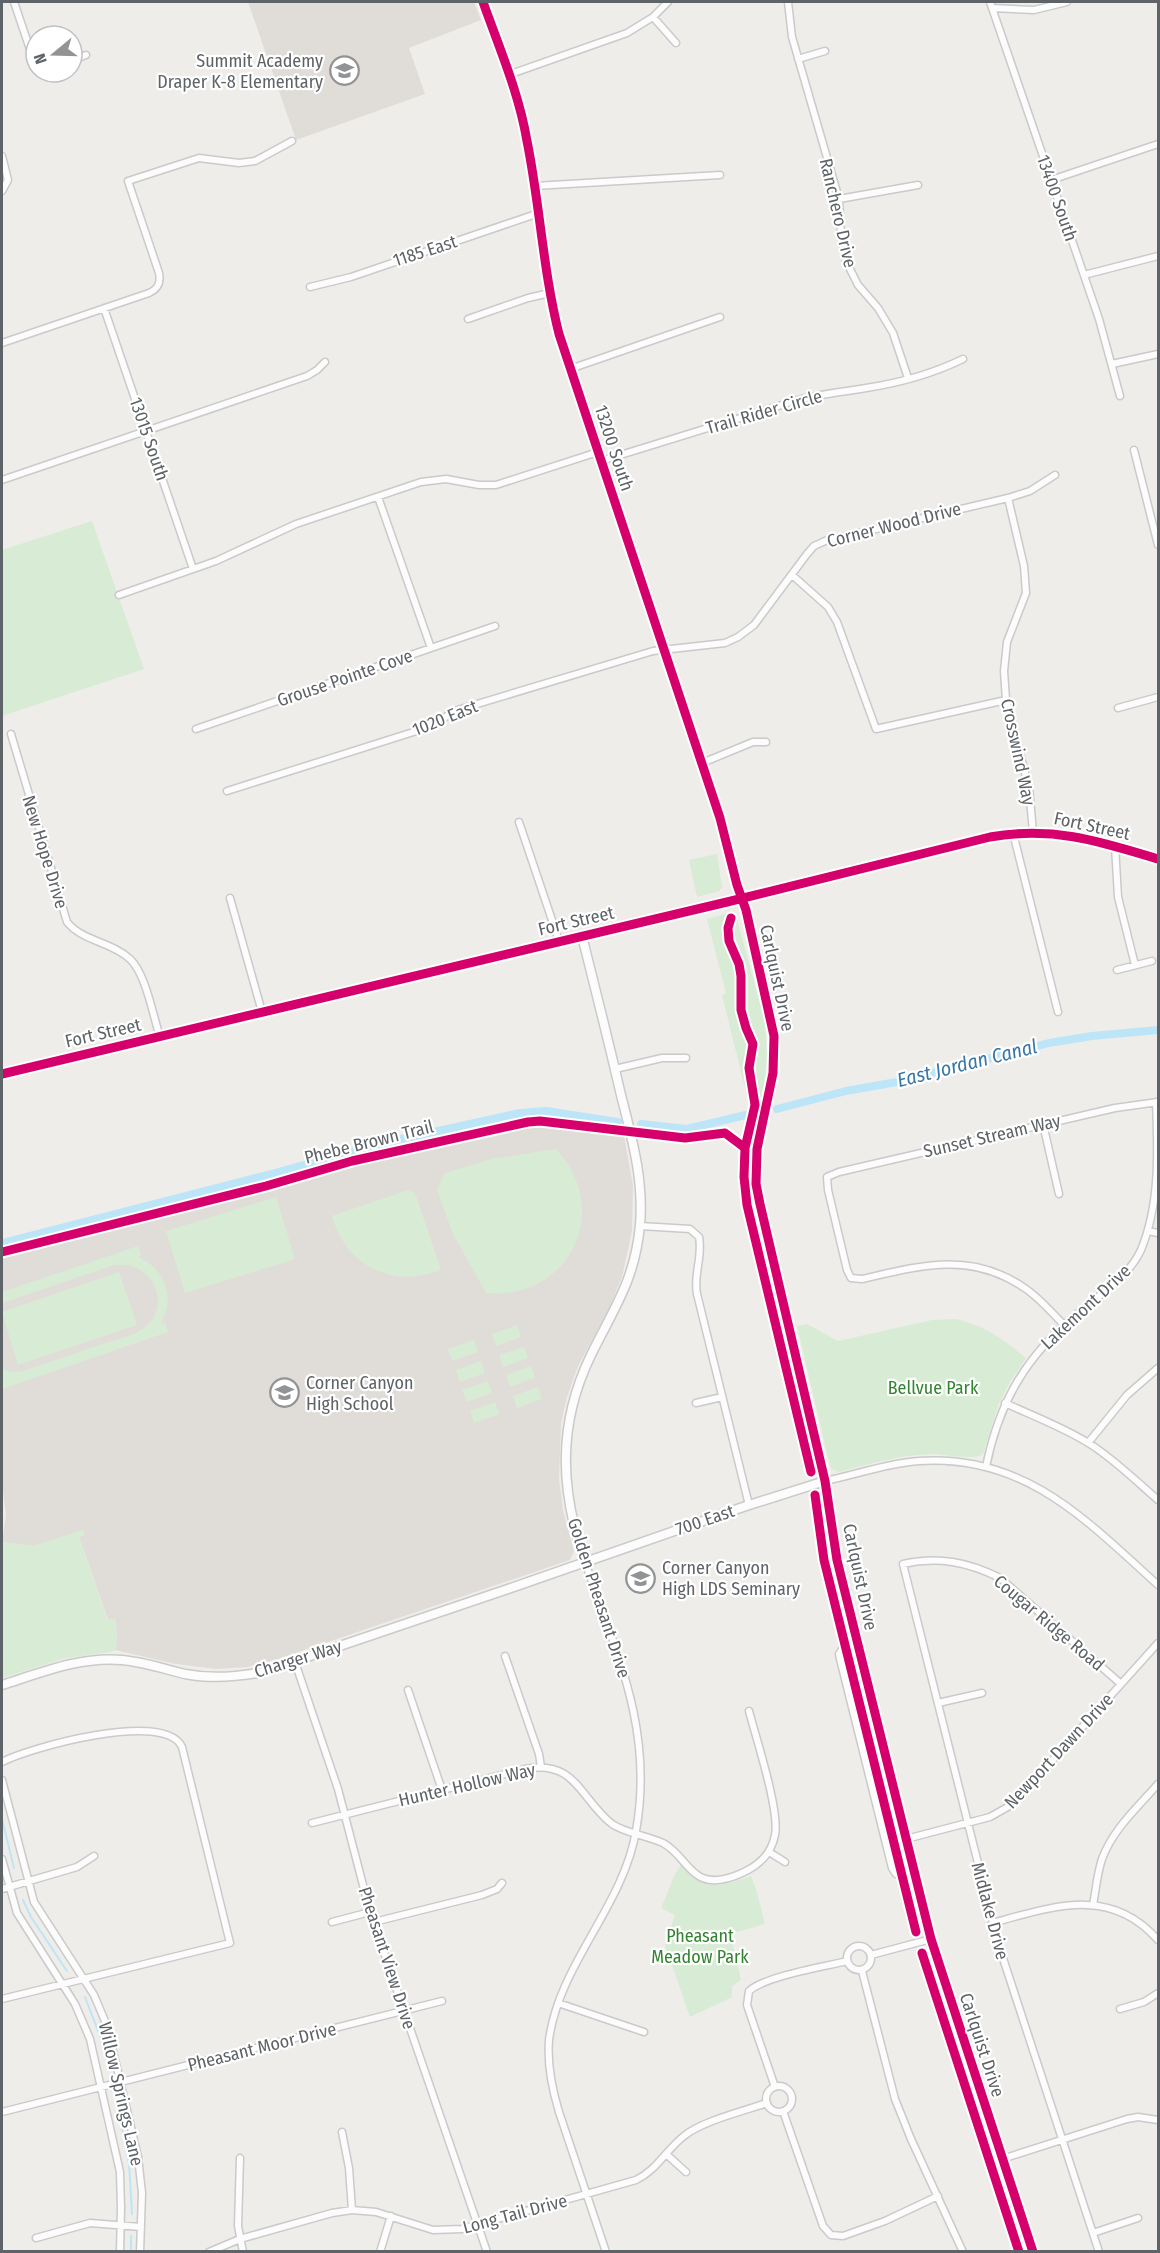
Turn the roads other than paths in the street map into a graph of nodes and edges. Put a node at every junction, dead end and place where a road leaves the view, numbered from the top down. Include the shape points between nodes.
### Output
1 (14, 2) edge
2 (483, 2) edge
3 (668, 2) edge
4 (788, 2) edge
5 (1067, 2) edge
6 (991, 5) edge
7 (653, 17) junction
8 (24, 32) edge
9 (676, 43) dead end
10 (825, 51) dead end
11 (798, 59) junction
12 (508, 75) junction
13 (292, 141) dead end
14 (1158, 144) edge
15 (2, 156) edge
16 (720, 175) dead end
17 (1051, 180) junction
18 (918, 185) dead end
19 (535, 186) junction
20 (2, 191) edge
21 (839, 199) junction
22 (539, 213) junction
23 (1158, 256) edge
24 (1084, 275) junction
25 (310, 287) dead end
26 (550, 293) junction
27 (104, 308) junction
28 (720, 317) dead end
29 (468, 319) dead end
30 (2, 343) edge
31 (1158, 354) edge
32 (963, 359) dead end
33 (325, 362) dead end
34 (1112, 364) junction
35 (570, 369) junction
36 (908, 378) junction
37 (1120, 396) dead end
38 (146, 430) junction
39 (1134, 450) dead end
40 (598, 452) junction
41 (601, 461) junction
42 (1055, 475) dead end
43 (2, 480) edge
44 (378, 497) junction
45 (1008, 498) junction
46 (1158, 545) edge
47 (193, 569) junction
48 (792, 576) junction
49 (119, 595) dead end
50 (495, 627) dead end
51 (431, 648) junction
52 (664, 650) junction
53 (1158, 697) edge
54 (1006, 700) junction
55 (1118, 708) dead end
56 (196, 729) dead end
57 (11, 734) dead end
58 (766, 742) dead end
59 (702, 763) junction
60 (227, 791) dead end
61 (519, 822) dead end
62 (1033, 832) junction
63 (1013, 833) junction
64 (1115, 846) junction
65 (1158, 859) edge
66 (230, 898) dead end
67 (742, 899) junction
68 (582, 936) junction
69 (559, 941) junction
70 (1152, 961) dead end
71 (1136, 965) junction
72 (1117, 970) dead end
73 (262, 1012) junction
74 (1058, 1012) dead end
75 (160, 1037) junction
76 (686, 1058) dead end
77 (615, 1069) junction
78 (2, 1074) edge
79 (1157, 1102) edge
80 (1043, 1124) junction
81 (1059, 1194) dead end
82 (640, 1226) junction
83 (1148, 1231) junction
84 (1158, 1233) edge
85 (1064, 1324) junction
86 (1158, 1368) edge
87 (722, 1397) junction
88 (696, 1403) dead end
89 (1005, 1403) junction
90 (1088, 1443) junction
91 (986, 1467) junction
92 (825, 1481) junction
93 (1158, 1500) edge
94 (749, 1505) junction
95 (585, 1562) junction
96 (903, 1564) joint
97 (1158, 1585) edge
98 (1158, 1643) edge
99 (858, 1644) junction
100 (505, 1656) dead end
101 (295, 1662) junction
102 (1121, 1684) junction
103 (2, 1685) edge
104 (408, 1690) dead end
105 (982, 1693) dead end
106 (938, 1703) junction
107 (749, 1710) dead end
108 (2, 1762) edge
109 (541, 1767) junction
110 (2, 1780) edge
111 (1158, 1784) edge
112 (442, 1790) junction
113 (345, 1813) junction
114 (312, 1823) dead end
115 (967, 1823) junction
116 (636, 1833) junction
117 (906, 1839) junction
118 (769, 1852) junction
119 (94, 1856) dead end
120 (2, 1859) edge
121 (785, 1862) dead end
122 (914, 1871) junction
123 (27, 1880) junction
124 (502, 1883) dead end
125 (5, 1887) edge
126 (1093, 1905) junction
127 (370, 1912) junction
128 (332, 1922) dead end
129 (374, 1922) junction
130 (992, 1923) junction
131 (931, 1939) junction
132 (1158, 1940) edge
133 (871, 1955) junction
134 (847, 1961) junction
135 (862, 1971) junction
136 (84, 1979) junction
137 (64, 1984) junction
138 (1158, 1993) edge
139 (2, 1999) edge
140 (442, 2001) dead end
141 (558, 2003) junction
142 (1120, 2009) dead end
143 (405, 2010) junction
144 (644, 2032) dead end
145 (120, 2083) junction
146 (101, 2087) junction
147 (776, 2087) junction
148 (767, 2103) junction
149 (783, 2111) junction
150 (2, 2112) edge
151 (1158, 2120) edge
152 (342, 2132) dead end
153 (1062, 2139) junction
154 (666, 2154) junction
155 (240, 2158) dead end
156 (1002, 2159) junction
157 (686, 2172) dead end
158 (587, 2195) junction
159 (938, 2196) junction
160 (352, 2210) junction
161 (391, 2216) junction
162 (1138, 2218) dead end
163 (121, 2225) junction
164 (478, 2226) junction
165 (141, 2227) junction
166 (1093, 2233) junction
167 (36, 2238) dead end
168 (240, 2239) junction
169 (120, 2252) edge
170 (140, 2252) edge
171 (209, 2252) edge
172 (243, 2252) edge
173 (380, 2252) edge
174 (487, 2252) edge
175 (606, 2252) edge
176 (963, 2252) edge
177 (1033, 2252) edge
178 (1099, 2252) edge

1 - 8 street
2 - 12 street, 13200 South
3 - 7 street
4 - 11 street, Ranchero Drive
5 - 6 street via 1034,10
6 - 17 street, 13400 South
7 - 9 street
7 - 12 street via 615,38
10 - 11 street
11 - 21 street, Ranchero Drive
12 - 19 street, 13200 South via 523,120
13 - 27 street via 255,161 199,158 128,181 160,281 152,292
14 - 17 street
15 - 20 street via 8,180
16 - 19 street
17 - 24 street, 13400 South
18 - 21 street
19 - 22 street, 13200 South
21 - 36 street, Ranchero Drive via 846,261 858,285 886,319
22 - 25 street, 1185 East via 351,277
22 - 26 street, 13200 South
23 - 24 street
24 - 34 street, 13400 South
26 - 29 street
26 - 35 street, 13200 South
27 - 30 street
27 - 38 street, 13015 South
28 - 35 street
31 - 34 street
32 - 36 street, Trail Rider Circle
33 - 38 street via 307,376
34 - 37 street, 13400 South
35 - 40 street, 13200 South
36 - 41 street, Trail Rider Circle via 804,398
38 - 43 street
38 - 47 street, 13015 South
39 - 46 street
40 - 41 street, 13200 South
40 - 44 street via 504,484 488,486 438,479
41 - 52 street, 13200 South
42 - 45 street, Corner Wood Drive via 1030,491
44 - 47 street via 288,527
44 - 51 street
45 - 48 street, Corner Wood Drive via 825,541 814,546
45 - 54 street, Crosswind Way via 1024,566 1026,593 1007,642
47 - 49 street
48 - 52 street, Corner Wood Drive via 754,625 738,637 725,643
48 - 54 street via 828,607 837,622 876,729
50 - 51 street, Grouse Pointe Cove
51 - 56 street, Grouse Pointe Cove
52 - 59 street, 13200 South
52 - 60 street, 1020 East via 454,711 426,728
53 - 55 street
54 - 62 street, Crosswind Way via 1029,788
57 - 75 street, New Hope Drive via 67,922 135,965
58 - 59 street via 753,742
59 - 67 street, 13200 South
61 - 69 street
62 - 63 street, Fort Street
62 - 64 street, Fort Street via 1069,835
63 - 67 street, Fort Street
63 - 74 street
64 - 65 street, Fort Street
64 - 71 street via 1118,897
66 - 73 street
67 - 68 street, Fort Street
67 - 92 street, Carlquist Drive via 774,1036 773,1073 756,1149 756,1184
68 - 69 street, Fort Street
68 - 77 street, Golden Pheasant Drive
69 - 73 street, Fort Street
70 - 71 street
71 - 72 street
73 - 75 street, Fort Street
75 - 78 street, Fort Street
76 - 77 street via 662,1058
77 - 82 street, Golden Pheasant Drive via 639,1173
79 - 80 street, Sunset Stream Way
79 - 83 street, Lakemont Drive via 1158,1179
80 - 81 street
80 - 85 street, Sunset Stream Way via 827,1177 851,1278 934,1264 978,1267 1023,1287
82 - 87 street via 690,1229 698,1235 701,1251 696,1294
82 - 95 street, Golden Pheasant Drive via 628,1281 580,1378 567,1430 568,1497
83 - 84 street
83 - 85 street, Lakemont Drive via 1137,1258 1125,1274
85 - 89 street, Lakemont Drive via 1032,1358
86 - 90 street via 1121,1400
87 - 88 street
87 - 94 street
89 - 90 street
89 - 91 street, Lakemont Drive
90 - 93 street
91 - 92 street via 919,1461
91 - 97 street via 1024,1480 1057,1498
92 - 94 street, 700 East
92 - 99 street, Carlquist Drive via 834,1548
94 - 95 street, 700 East
95 - 101 street, Charger Way
95 - 116 street, Golden Pheasant Drive via 636,1715 642,1770
96 - 102 street, Cougar Ridge Road via 953,1561 994,1575
96 - 106 street, Midlake Drive
98 - 102 street, Newport Dawn Drive
99 - 117 street, Carlquist Drive
99 - 122 street via 843,1648 840,1659 892,1868 896,1874
100 - 109 street
101 - 103 street, Charger Way via 249,1675 216,1677 121,1659 92,1660
101 - 113 street, Pheasant View Drive
102 - 115 street, Newport Dawn Drive via 1013,1804 998,1814
104 - 112 street
105 - 106 street
106 - 115 street, Midlake Drive
107 - 118 street via 776,1820
108 - 136 street via 31,1750 116,1731 169,1734 182,1747 230,1943
109 - 112 street, Hunter Hollow Way
109 - 116 street, Hunter Hollow Way via 566,1774 614,1825
110 - 123 street, Willow Springs Lane
111 - 126 street via 1110,1843 1098,1873
112 - 113 street, Hunter Hollow Way
113 - 114 street, Hunter Hollow Way
113 - 127 street, Pheasant View Drive
115 - 117 street, Newport Dawn Drive
115 - 130 street, Midlake Drive
116 - 118 street, Hunter Hollow Way via 670,1847 695,1874 712,1880 747,1870
116 - 141 street, Golden Pheasant Drive via 619,1886
117 - 122 street, Carlquist Drive
118 - 121 street
119 - 123 street via 77,1867
120 - 125 street, Willow Springs Lane
122 - 131 street, Carlquist Drive
123 - 125 street
123 - 136 street, Willow Springs Lane via 38,1910
124 - 129 street via 482,1895
125 - 137 street, Willow Springs Lane via 23,1923
126 - 130 street via 1057,1906
126 - 132 street via 1126,1915
127 - 128 street
127 - 129 street, Pheasant View Drive
129 - 143 street, Pheasant View Drive
130 - 153 street, Midlake Drive
131 - 133 street
131 - 156 street, Carlquist Drive
133 - 134 street via 858,1946 849,1951
133 - 135 street via 870,1965
134 - 135 street via 852,1969
134 - 147 street via 779,1978 749,1991 747,2005
135 - 159 street via 895,2099
136 - 137 street
136 - 145 street, Willow Springs Lane via 107,2026
137 - 139 street
137 - 146 street, Willow Springs Lane via 87,2029
138 - 142 street
140 - 143 street, Pheasant Moor Drive
141 - 144 street
141 - 158 street, Golden Pheasant Drive via 549,2042 550,2076
143 - 145 street, Pheasant Moor Drive
143 - 164 street, Pheasant View Drive
145 - 146 street, Pheasant Moor Drive
145 - 165 street, Willow Springs Lane via 140,2174
146 - 150 street, Pheasant Moor Drive
146 - 163 street, Willow Springs Lane via 120,2172
147 - 148 street via 768,2093
147 - 149 street via 790,2094 791,2104
148 - 149 street via 773,2111
148 - 154 street, Long Tail Drive via 690,2131
149 - 159 street via 823,2226 831,2235 843,2236 877,2224
151 - 153 street via 1127,2119
152 - 160 street
153 - 156 street
153 - 166 street, Midlake Drive
154 - 157 street
154 - 158 street, Long Tail Drive via 651,2172 636,2180
155 - 168 street
156 - 177 street, Carlquist Drive
158 - 164 street, Long Tail Drive
158 - 175 street, Golden Pheasant Drive
159 - 176 street
160 - 161 street, Long Tail Drive
160 - 168 street, Long Tail Drive
161 - 164 street, Long Tail Drive via 433,2230
161 - 173 street
162 - 166 street
163 - 165 street
163 - 167 street via 85,2224
163 - 169 street, Willow Springs Lane
164 - 174 street, Pheasant View Drive
165 - 170 street, Willow Springs Lane
166 - 178 street, Midlake Drive
168 - 171 street, Long Tail Drive
168 - 172 street

